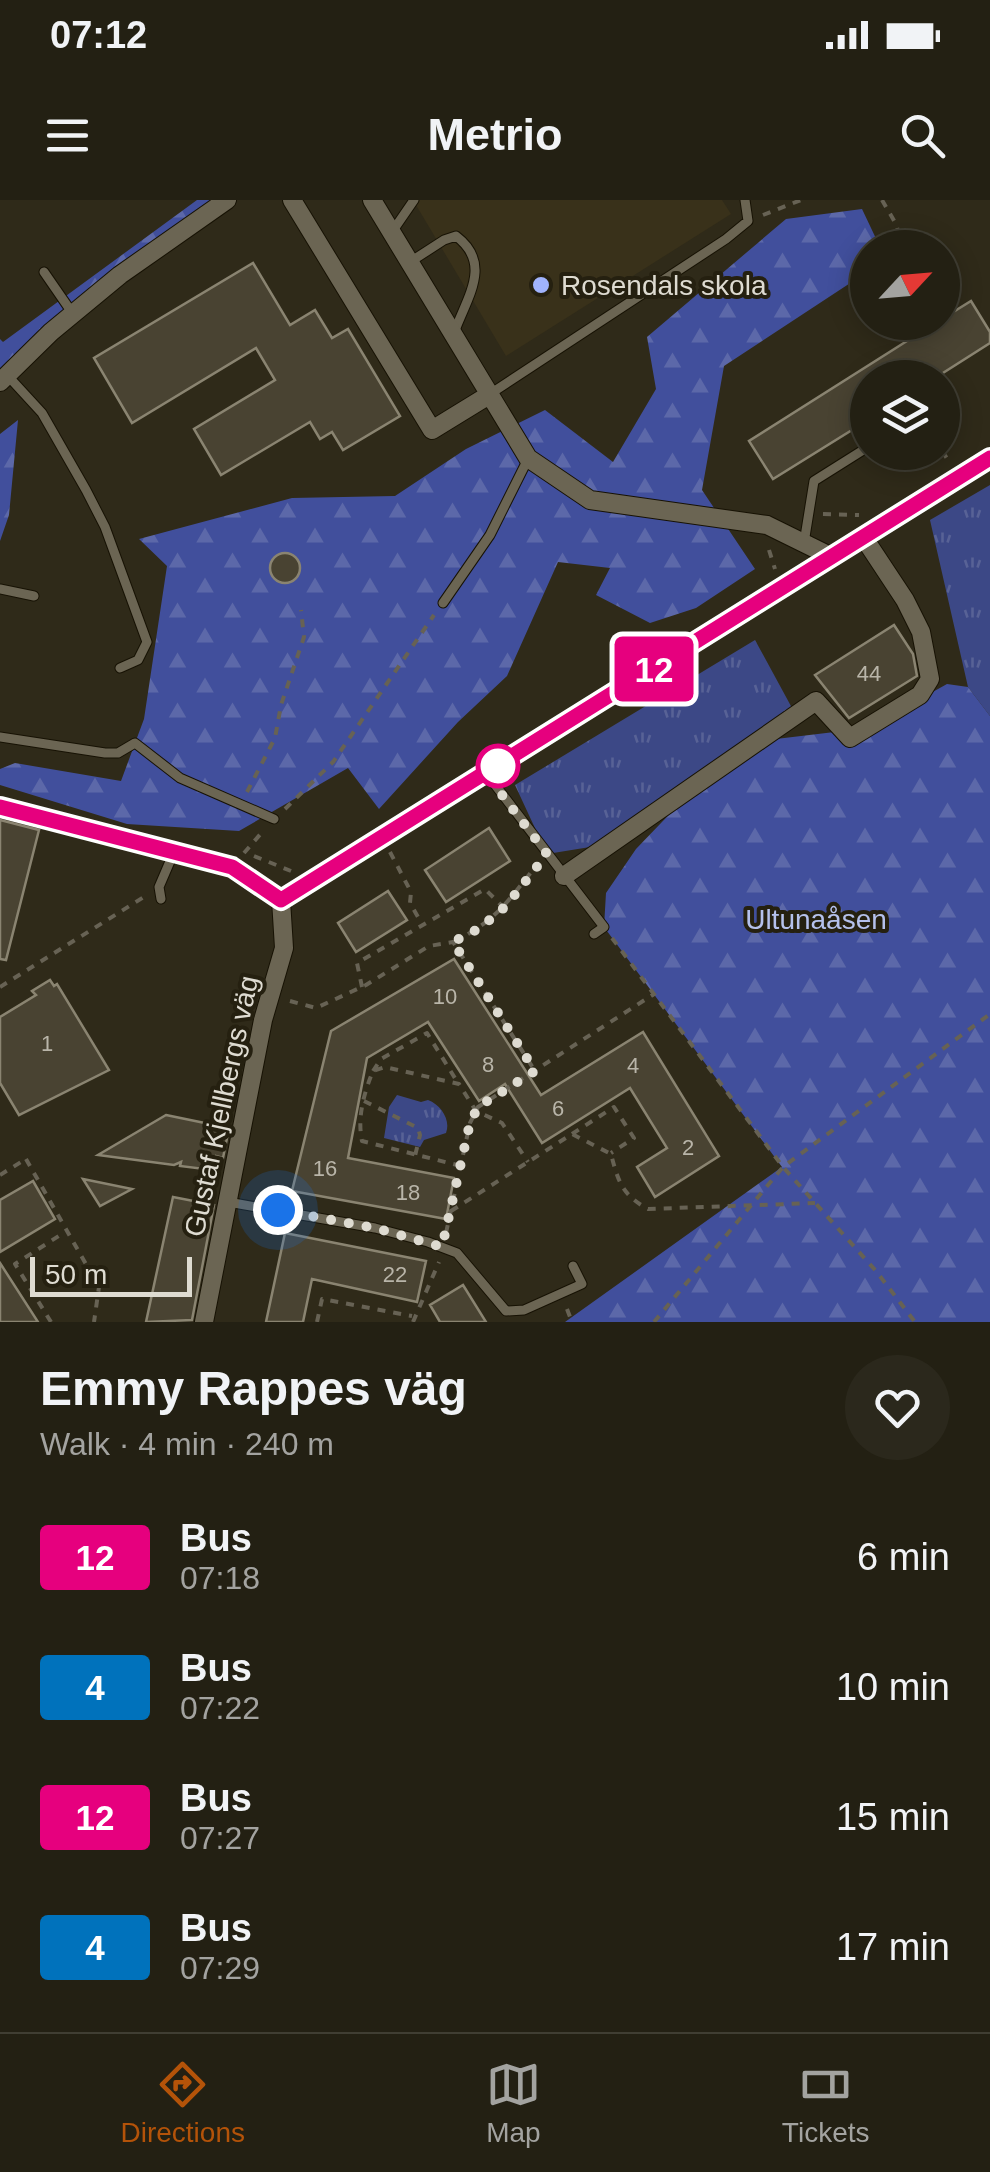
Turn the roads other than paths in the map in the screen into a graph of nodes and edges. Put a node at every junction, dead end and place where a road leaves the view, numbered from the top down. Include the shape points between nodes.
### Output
1 (292, 200) edge
2 (372, 200) edge
3 (414, 200) edge
4 (745, 200) edge
5 (222, 202) edge
6 (392, 232) junction
7 (410, 262) junction
8 (44, 272) dead end
9 (73, 314) junction
10 (454, 335) junction
11 (4, 379) edge
12 (489, 395) junction
13 (528, 458) junction
14 (850, 458) edge
15 (990, 458) edge
16 (864, 538) junction
17 (804, 543) junction
18 (832, 556) junction
19 (0, 589) edge
20 (34, 596) dead end
21 (443, 603) road end
22 (120, 668) dead end
23 (0, 737) edge
24 (486, 774) junction
25 (0, 807) edge
26 (274, 819) road end
27 (174, 852) junction
28 (564, 876) junction
29 (161, 899) dead end
30 (281, 900) junction
31 (599, 931) road end
32 (228, 1202) junction
33 (573, 1266) dead end
34 (204, 1322) edge

1 - 12 street via 432,430
2 - 6 street
3 - 6 lane
4 - 12 lane via 748,221 726,239
5 - 9 street
6 - 7 street
7 - 10 street
7 - 10 lane via 456,236 468,245 476,275
8 - 9 lane
9 - 11 street
10 - 12 street
11 - 22 lane via 42,413 105,527 146,642 138,660
12 - 13 street
13 - 17 street via 590,500 767,525
13 - 21 lane via 490,535
14 - 17 lane via 814,481
15 - 16 street
16 - 18 street
16 - 28 street via 921,632 930,679 920,695 850,738 816,701
17 - 18 street
18 - 24 street
19 - 20 lane
23 - 26 lane via 105,753 134,743 180,778
24 - 28 lane
24 - 30 street
25 - 27 street
27 - 29 lane via 159,887
27 - 30 street via 232,867
28 - 31 lane
30 - 32 street, Gustaf Kjellbergs väg via 284,948 263,1020
32 - 33 lane via 442,1247 506,1311 524,1310 582,1284
32 - 34 street, Gustaf Kjellbergs väg

